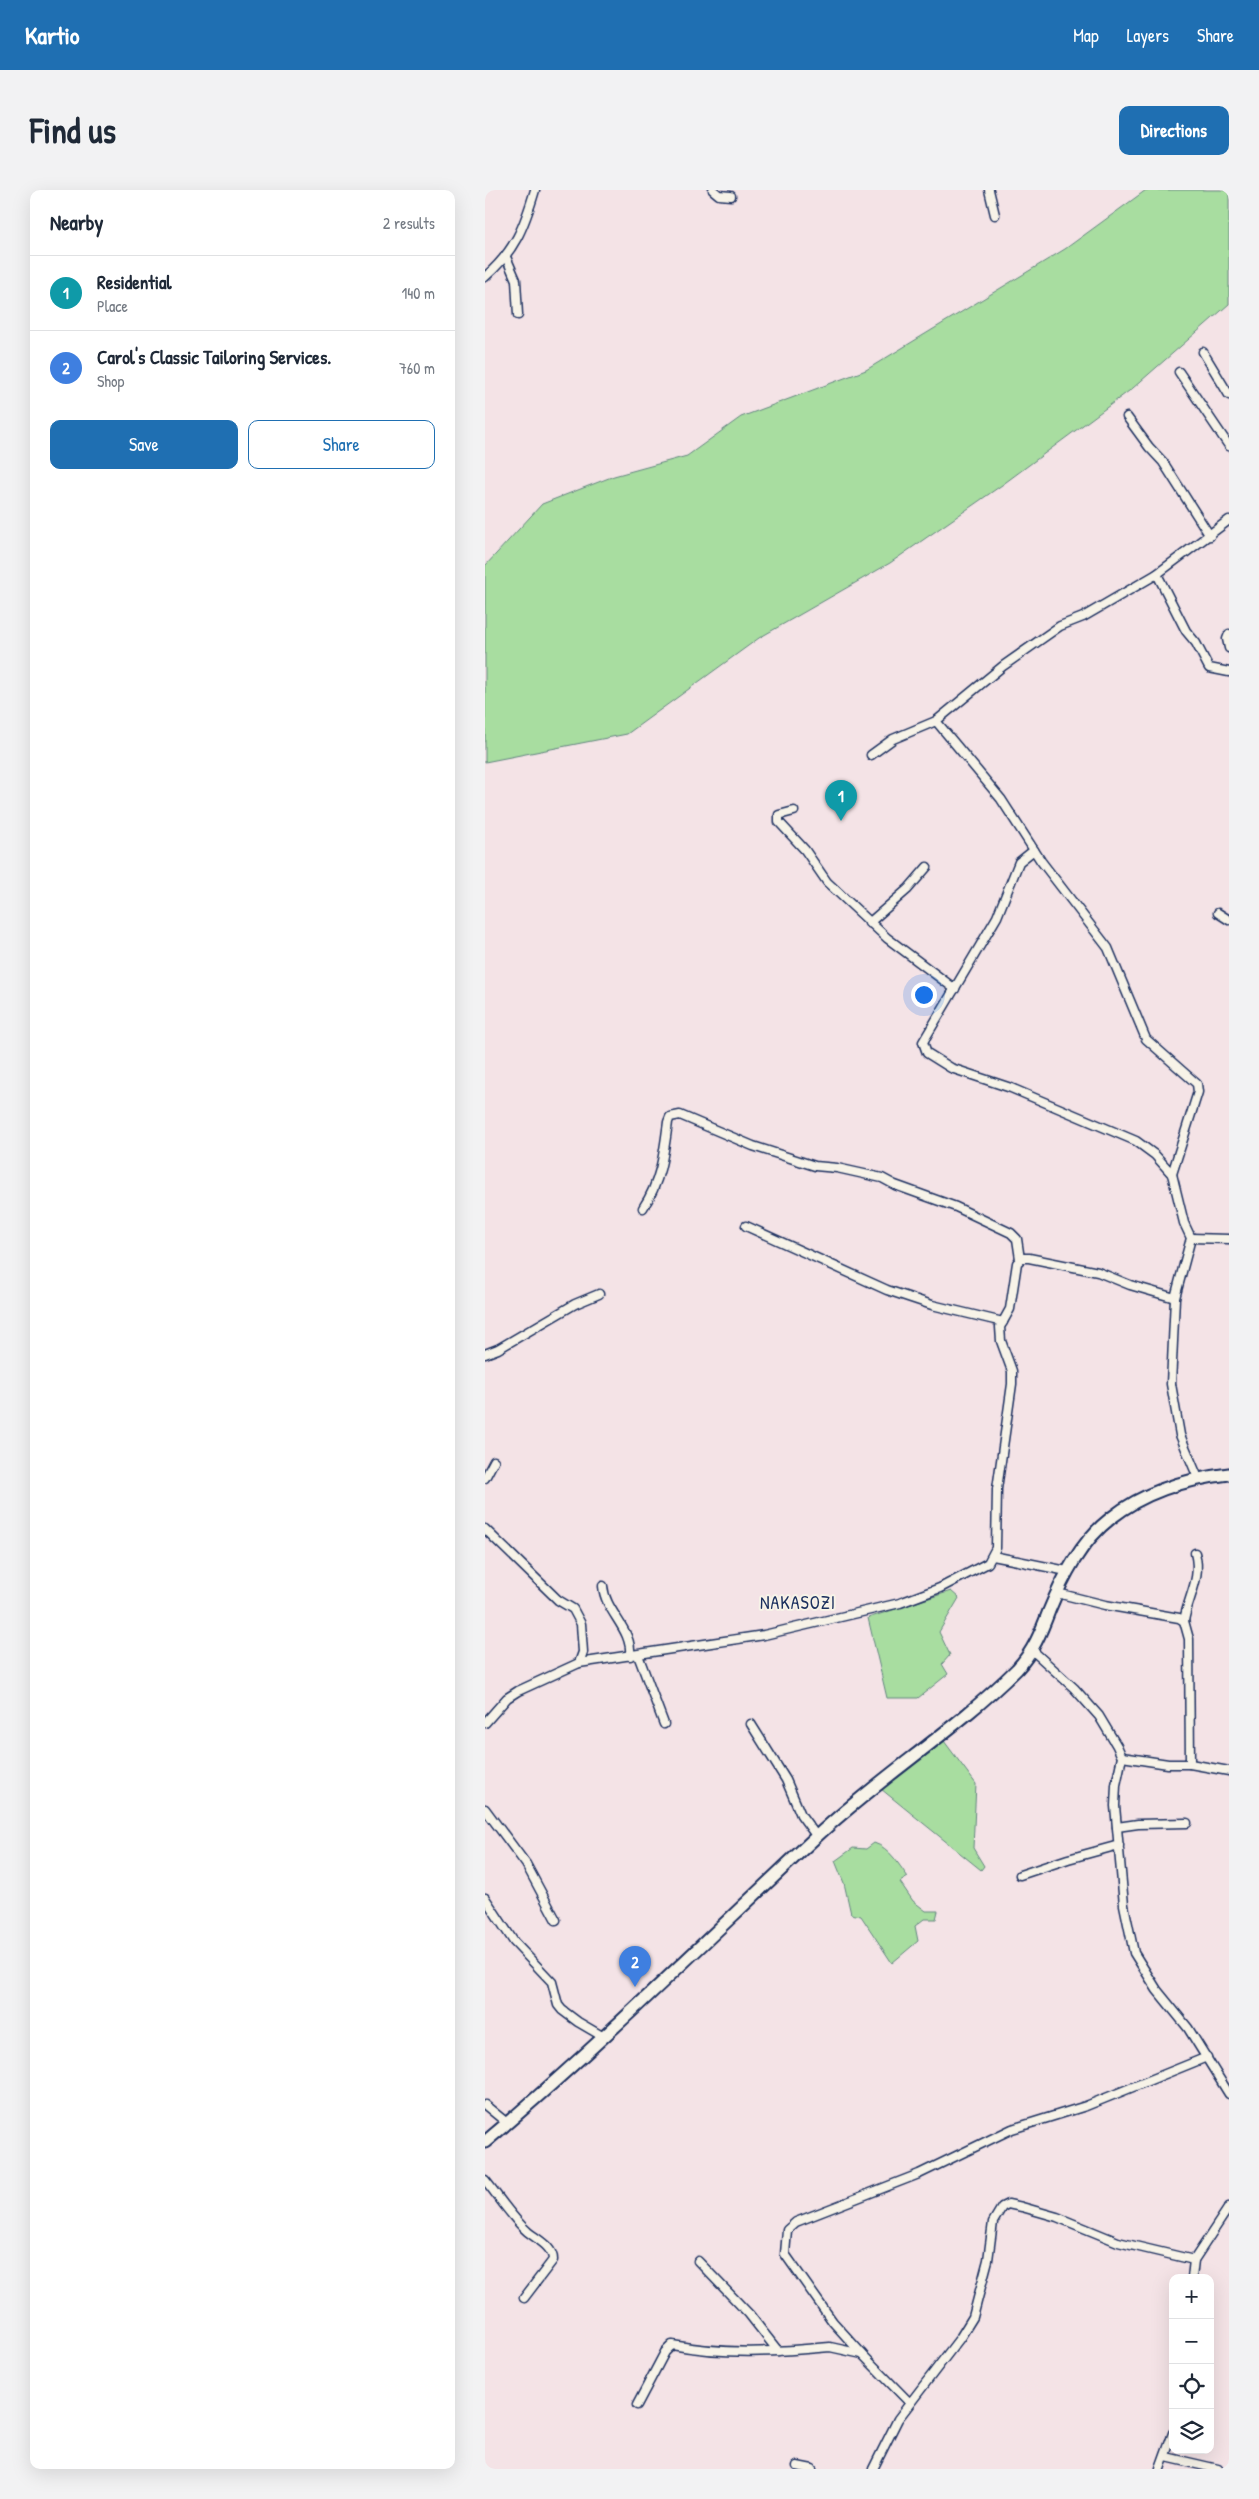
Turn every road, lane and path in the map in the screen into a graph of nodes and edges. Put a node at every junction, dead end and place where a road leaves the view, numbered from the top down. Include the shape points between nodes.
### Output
1 (535, 190) edge
2 (713, 190) edge
3 (989, 190) edge
4 (731, 196) dead end
5 (995, 215) dead end
6 (506, 257) junction
7 (485, 277) edge
8 (518, 315) dead end
9 (1203, 352) dead end
10 (1179, 372) dead end
11 (1229, 395) edge
12 (1127, 417) dead end
13 (1229, 446) edge
14 (1229, 520) edge
15 (1210, 536) junction
16 (1157, 574) junction
17 (1229, 634) edge
18 (1229, 648) edge
19 (1229, 672) edge
20 (936, 722) junction
21 (871, 755) dead end
22 (794, 811) dead end
23 (1034, 850) junction
24 (927, 867) dead end
25 (1218, 913) dead end
26 (1229, 920) edge
27 (869, 923) junction
28 (955, 989) junction
29 (1172, 1174) junction
30 (643, 1208) dead end
31 (746, 1226) dead end
32 (1191, 1238) junction
33 (1229, 1239) edge
34 (1020, 1259) junction
35 (599, 1294) dead end
36 (1175, 1298) junction
37 (1003, 1322) junction
38 (485, 1354) edge
39 (495, 1461) dead end
40 (1229, 1474) edge
41 (485, 1478) edge
42 (1198, 1478) junction
43 (485, 1529) edge
44 (1195, 1553) dead end
45 (993, 1556) junction
46 (1067, 1571) junction
47 (603, 1586) dead end
48 (1057, 1593) junction
49 (1184, 1621) junction
50 (1032, 1650) junction
51 (634, 1655) junction
52 (579, 1663) junction
53 (485, 1723) edge
54 (664, 1724) dead end
55 (751, 1724) dead end
56 (1122, 1757) junction
57 (1190, 1764) junction
58 (1229, 1771) edge
59 (485, 1809) edge
60 (1187, 1823) dead end
61 (1117, 1827) junction
62 (817, 1837) junction
63 (1119, 1845) junction
64 (1020, 1875) dead end
65 (485, 1898) edge
66 (556, 1920) dead end
67 (602, 2036) junction
68 (1207, 2057) junction
69 (1229, 2094) edge
70 (485, 2105) edge
71 (507, 2123) junction
72 (485, 2142) edge
73 (485, 2180) edge
74 (1229, 2207) edge
75 (1194, 2260) junction
76 (698, 2261) dead end
77 (1192, 2274) edge
78 (524, 2298) dead end
79 (778, 2351) junction
80 (862, 2354) junction
81 (909, 2402) junction
82 (637, 2405) dead end
83 (1169, 2447) edge
84 (1166, 2457) junction
85 (797, 2466) dead end
86 (812, 2469) edge
87 (873, 2469) edge
88 (1160, 2469) edge
89 (1218, 2469) edge

1 - 6 street via 520,233
2 - 4 street via 719,195
3 - 5 street
6 - 7 street
6 - 8 street via 516,280
9 - 11 street
10 - 13 street
12 - 15 street via 1163,462
14 - 15 street
15 - 16 street
16 - 19 street via 1209,668
16 - 20 street via 1083,617 1060,626 1003,666
17 - 18 street
20 - 21 street via 893,739
20 - 23 street via 1001,799
22 - 27 street via 779,815 779,822 805,850 827,882
23 - 28 street via 1019,862 997,917
23 - 29 street via 1108,948 1146,1040 1180,1067 1198,1087
24 - 27 street via 908,889
25 - 26 street
27 - 28 street
28 - 29 street via 923,1042 927,1053 951,1068 1020,1092 1136,1141 1155,1154
29 - 32 street
30 - 34 street via 658,1181 667,1122 670,1117 680,1115 753,1146 815,1166 882,1178 895,1186 956,1207 1011,1233 1017,1240
31 - 37 street via 887,1290
32 - 33 street
32 - 36 street
34 - 36 street via 1075,1266
34 - 37 street via 1016,1266 1011,1309
35 - 38 street
36 - 42 street via 1171,1384 1174,1408
37 - 45 street via 1001,1341 1012,1371 1012,1384 997,1489 996,1548
39 - 41 street
40 - 42 street
42 - 46 street via 1173,1484 1121,1510 1096,1532
43 - 52 street via 558,1600 573,1609 581,1624 583,1652
44 - 49 street via 1197,1584 1187,1602
45 - 46 street
45 - 51 street via 983,1566 940,1588 899,1603 764,1635
46 - 48 street
47 - 51 street via 604,1596 629,1638
48 - 49 street
48 - 50 street
49 - 57 street via 1189,1639
50 - 56 street via 1099,1716
50 - 62 street via 999,1686 893,1770
51 - 52 street
51 - 54 street
52 - 53 street via 507,1698
55 - 62 street via 786,1780 801,1815
56 - 57 street via 1160,1764
56 - 61 street via 1116,1785
57 - 58 street
59 - 66 street via 526,1864
60 - 61 street
61 - 63 street
62 - 67 street
63 - 64 street
63 - 68 street via 1124,1905 1134,1953
65 - 67 street via 514,1942 552,1982 562,2010
67 - 71 street
68 - 69 street
68 - 80 street via 1086,2106 1012,2129 919,2174 796,2222 787,2230 785,2254 833,2322
70 - 71 street
71 - 72 street
73 - 78 street via 527,2231 553,2255 553,2260
74 - 75 street
75 - 77 street
75 - 81 street via 1125,2244 1057,2217 1008,2204 1002,2207 993,2222 988,2260 973,2317
76 - 79 street via 749,2314
79 - 80 street via 830,2347
79 - 82 street via 709,2351 672,2345 665,2352
80 - 81 street
81 - 87 street
83 - 84 street
84 - 88 street
84 - 89 street
85 - 86 street

